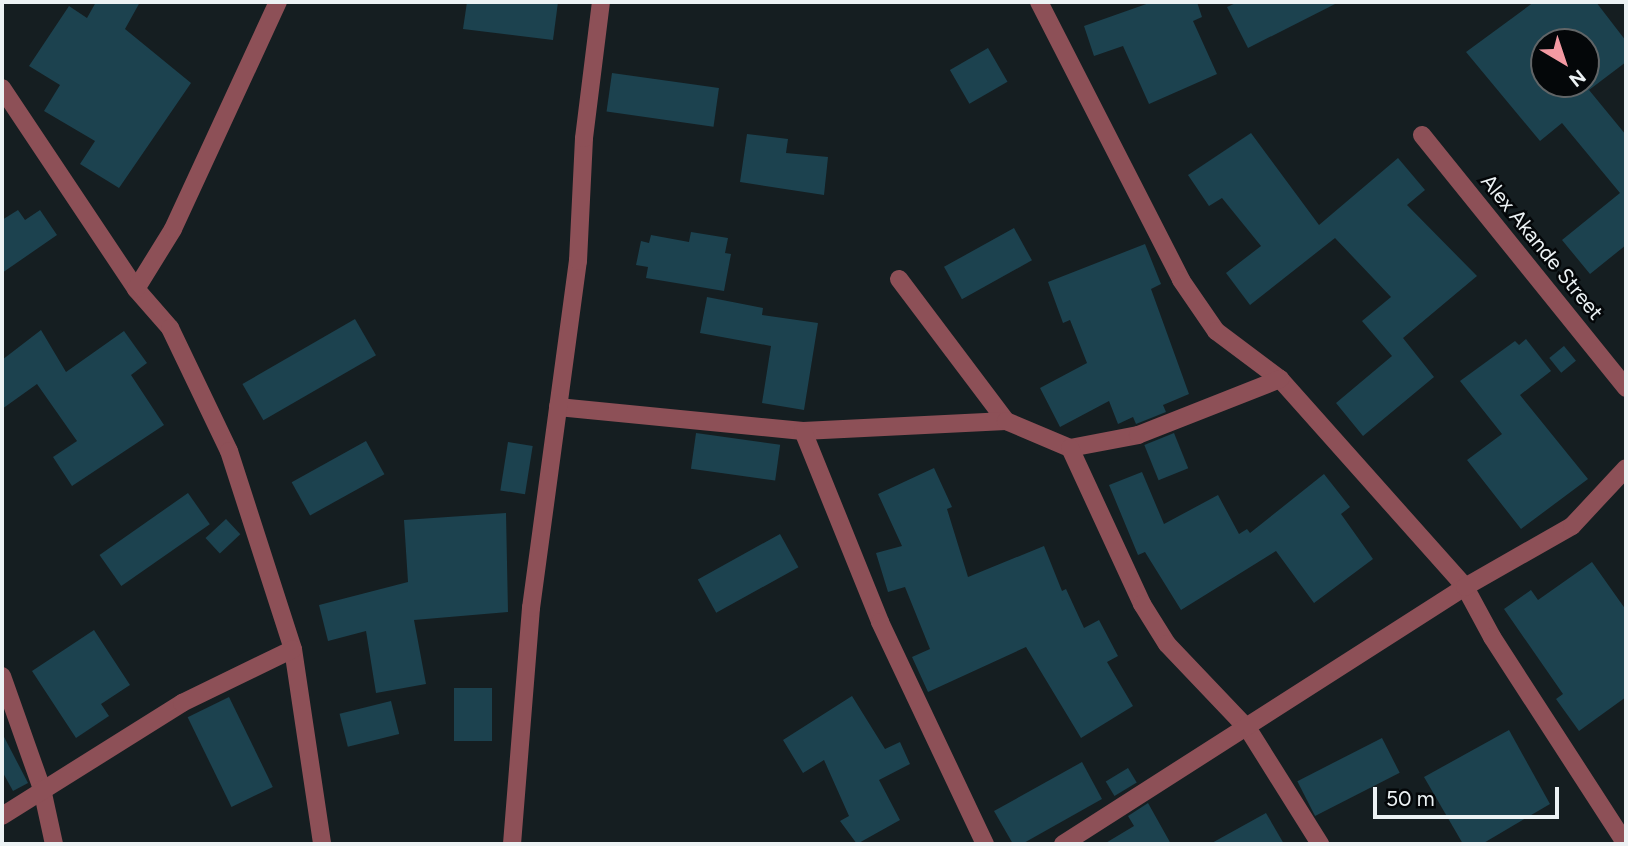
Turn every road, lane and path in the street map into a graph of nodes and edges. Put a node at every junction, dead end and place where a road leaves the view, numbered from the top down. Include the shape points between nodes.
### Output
1 (278, 2) edge
2 (601, 2) edge
3 (1040, 2) edge
4 (2, 88) edge
5 (8, 115) edge
6 (1422, 135) dead end
7 (898, 279) dead end
8 (136, 289) junction
9 (1280, 379) junction
10 (1626, 388) edge
11 (558, 407) junction
12 (1006, 421) junction
13 (803, 431) junction
14 (1070, 448) junction
15 (1626, 468) edge
16 (1465, 587) junction
17 (293, 649) junction
18 (2, 676) edge
19 (1248, 729) junction
20 (43, 789) junction
21 (2, 816) edge
22 (54, 844) edge
23 (323, 844) edge
24 (512, 844) edge
25 (985, 844) edge
26 (1063, 844) edge
27 (1320, 844) edge
28 (1626, 844) edge

1 - 8 street via 173,229
2 - 11 street via 584,138 578,261
3 - 9 street via 1181,280 1216,331
4 - 5 street
5 - 8 street
6 - 10 street, Alex Akande Street
7 - 12 street
8 - 17 street via 170,328 229,451
9 - 14 street via 1138,435
9 - 16 street
11 - 13 street
11 - 24 street via 531,608
12 - 13 street
12 - 14 street
13 - 25 street via 880,622
14 - 19 street via 1143,604 1167,644
15 - 16 street via 1572,526
16 - 19 street
16 - 28 street via 1492,637
17 - 20 street via 182,703
17 - 23 street
18 - 20 street
19 - 26 street
19 - 27 street
20 - 21 street
20 - 22 street

